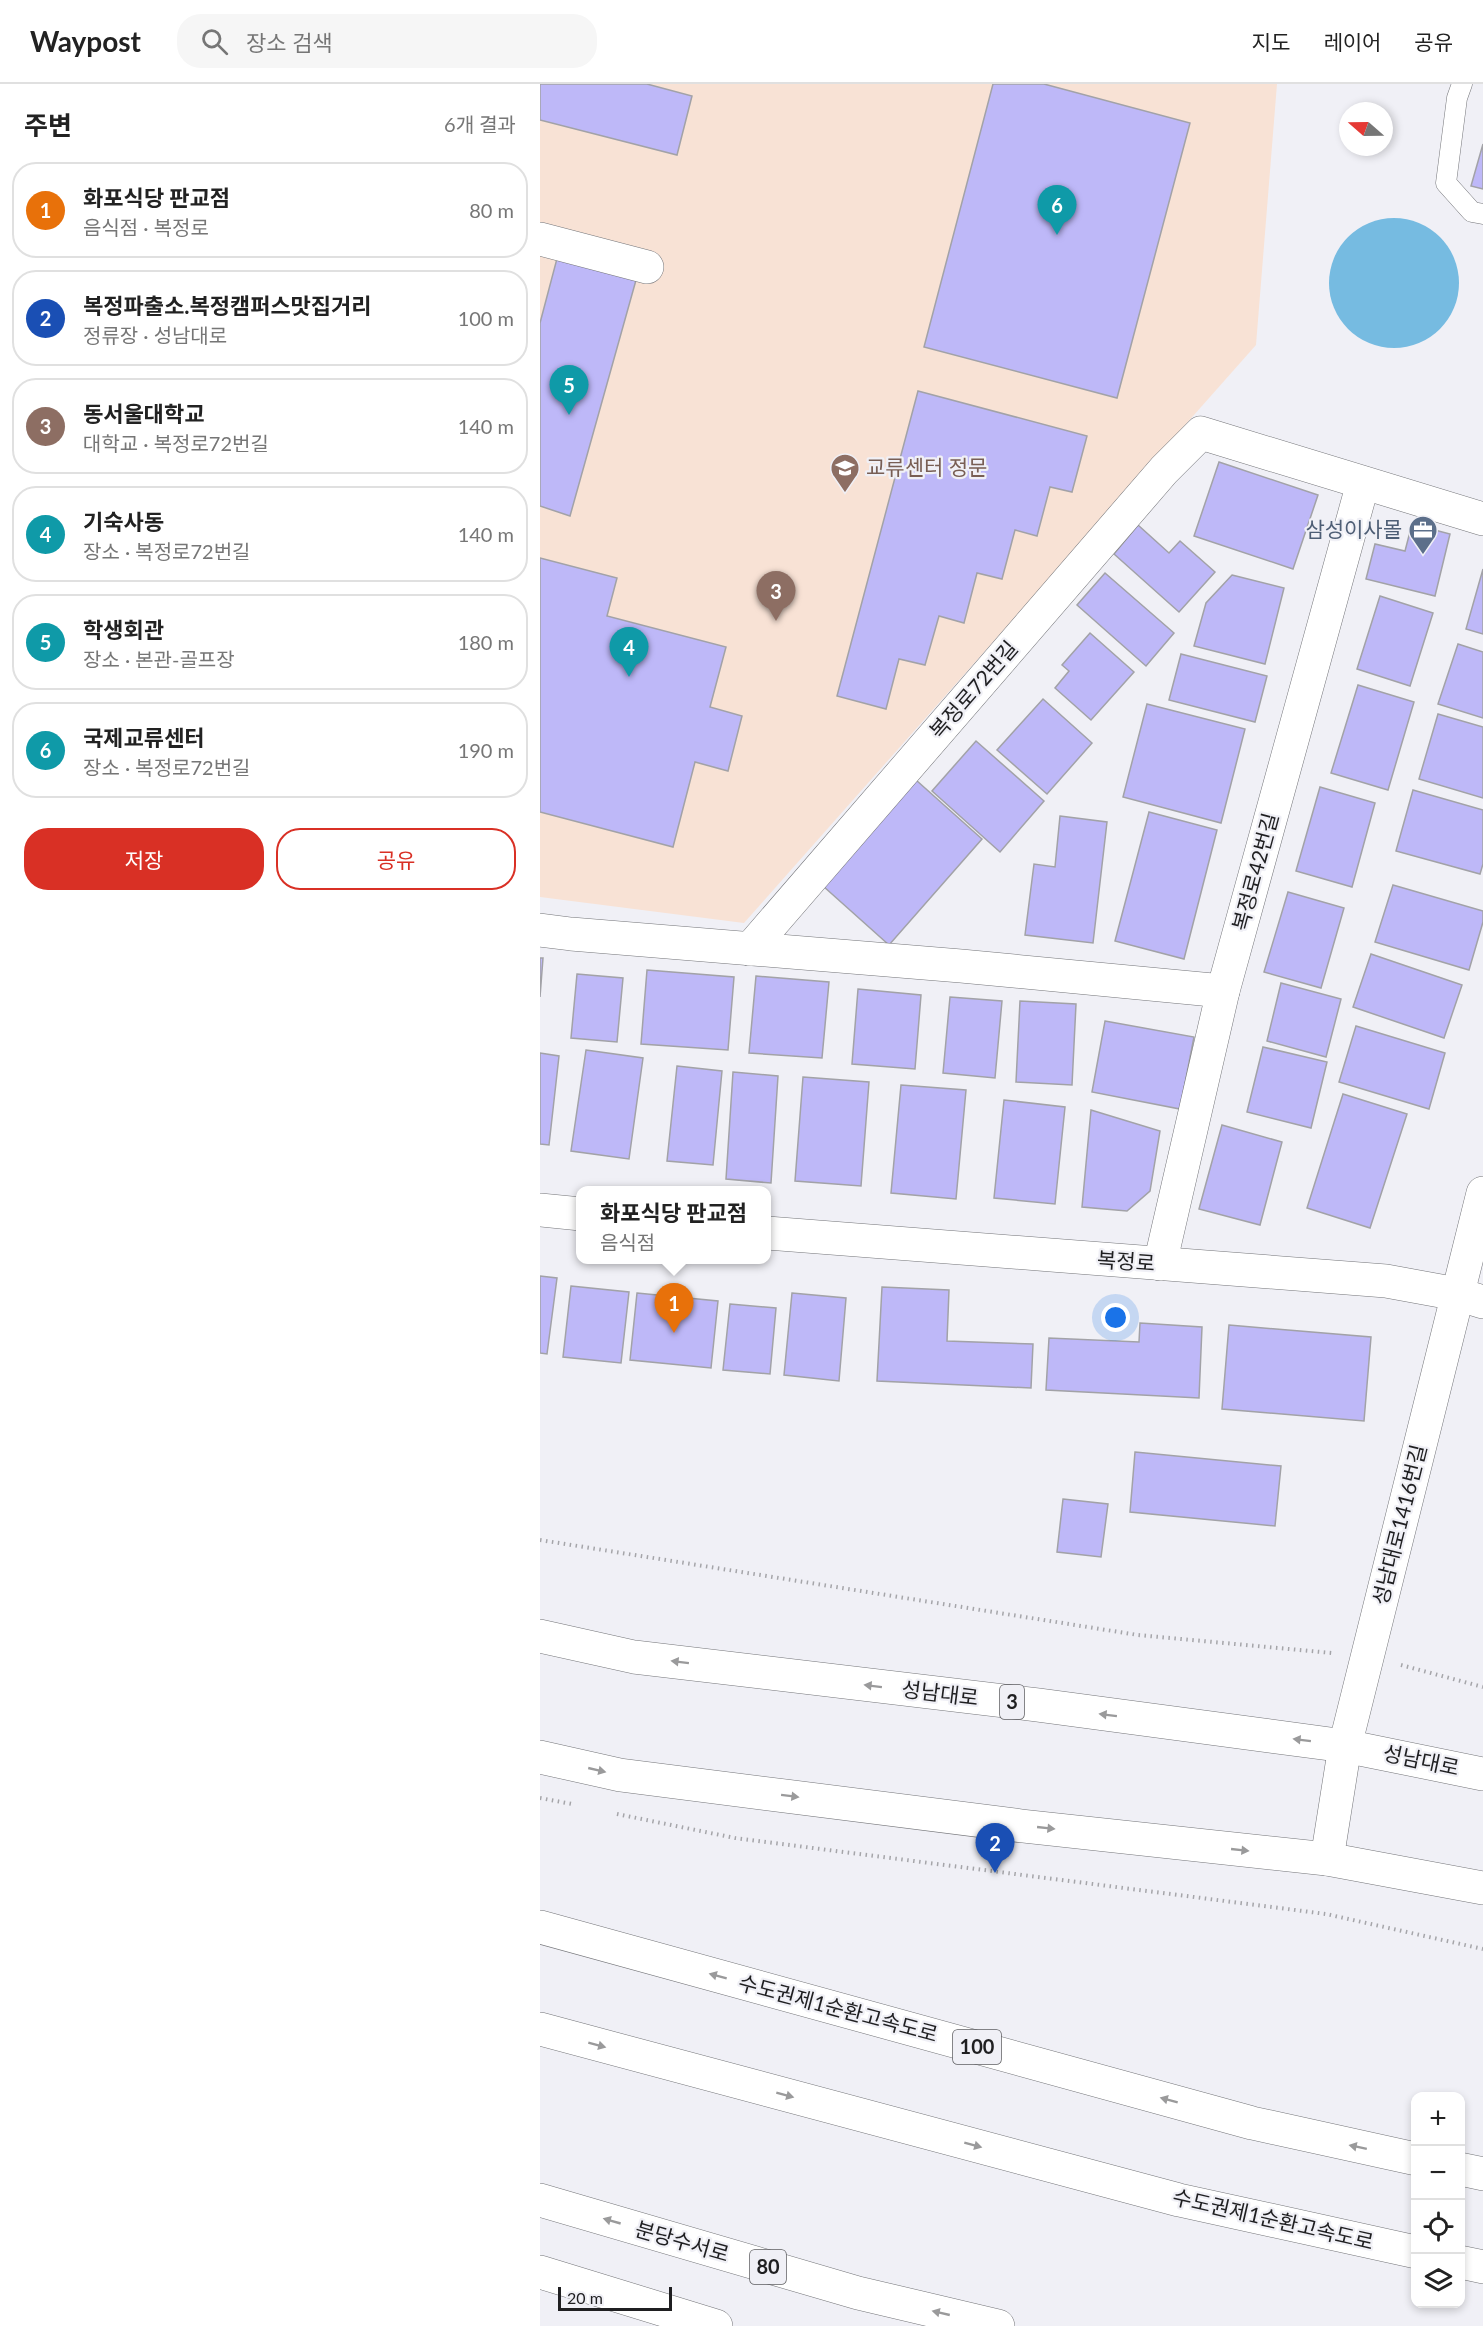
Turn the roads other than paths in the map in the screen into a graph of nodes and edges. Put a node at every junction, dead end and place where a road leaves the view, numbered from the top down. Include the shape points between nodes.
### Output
1 (1462, 84) edge
2 (1483, 214) edge
3 (540, 239) edge
4 (647, 267) dead end
5 (1363, 483) junction
6 (1483, 519) edge
7 (540, 930) edge
8 (750, 949) junction
9 (1223, 991) junction
10 (1483, 1193) edge
11 (540, 1210) edge
12 (576, 1214) edge
13 (771, 1233) edge
14 (1160, 1264) junction
15 (1470, 1298) edge
16 (540, 1636) edge
17 (1345, 1746) junction
18 (540, 1757) edge
19 (1483, 1774) edge
20 (1327, 1859) junction
21 (1483, 1888) edge
22 (540, 1927) edge
23 (540, 2030) edge
24 (1411, 2159) edge
25 (1465, 2170) edge
26 (1483, 2174) edge
27 (540, 2200) edge
28 (1411, 2251) edge
29 (1465, 2263) edge
30 (1483, 2268) edge
31 (540, 2272) edge
32 (716, 2326) edge
33 (998, 2326) edge

1 - 2 lane via 1446,183 1472,212
3 - 4 main road
5 - 6 main road
5 - 8 main road, 복정로72번길 via 1201,434 1164,470
5 - 9 main road, 복정로42번길
7 - 8 main road
8 - 9 main road
9 - 14 main road, 복정로42번길
10 - 15 main road, 성남대로1416번길
11 - 12 main road
13 - 14 main road, 복정로
14 - 15 main road, 복정로 via 1386,1281
15 - 17 main road, 성남대로1416번길
17 -> 16 main road, 성남대로 / 3 via 634,1657
17 - 19 main road, 성남대로 / 3
17 - 20 main road, 성남대로1416번길
18 -> 20 main road via 620,1775 1022,1826
20 - 21 main road
24 -> 22 main road, 수도권제1순환고속도로 / 100 via 1252,2123
23 -> 28 main road, 수도권제1순환고속도로 via 1179,2200
25 - 26 main road
33 -> 27 main road, 분당수서로 / 80 via 858,2293
29 - 30 main road
31 - 32 main road

